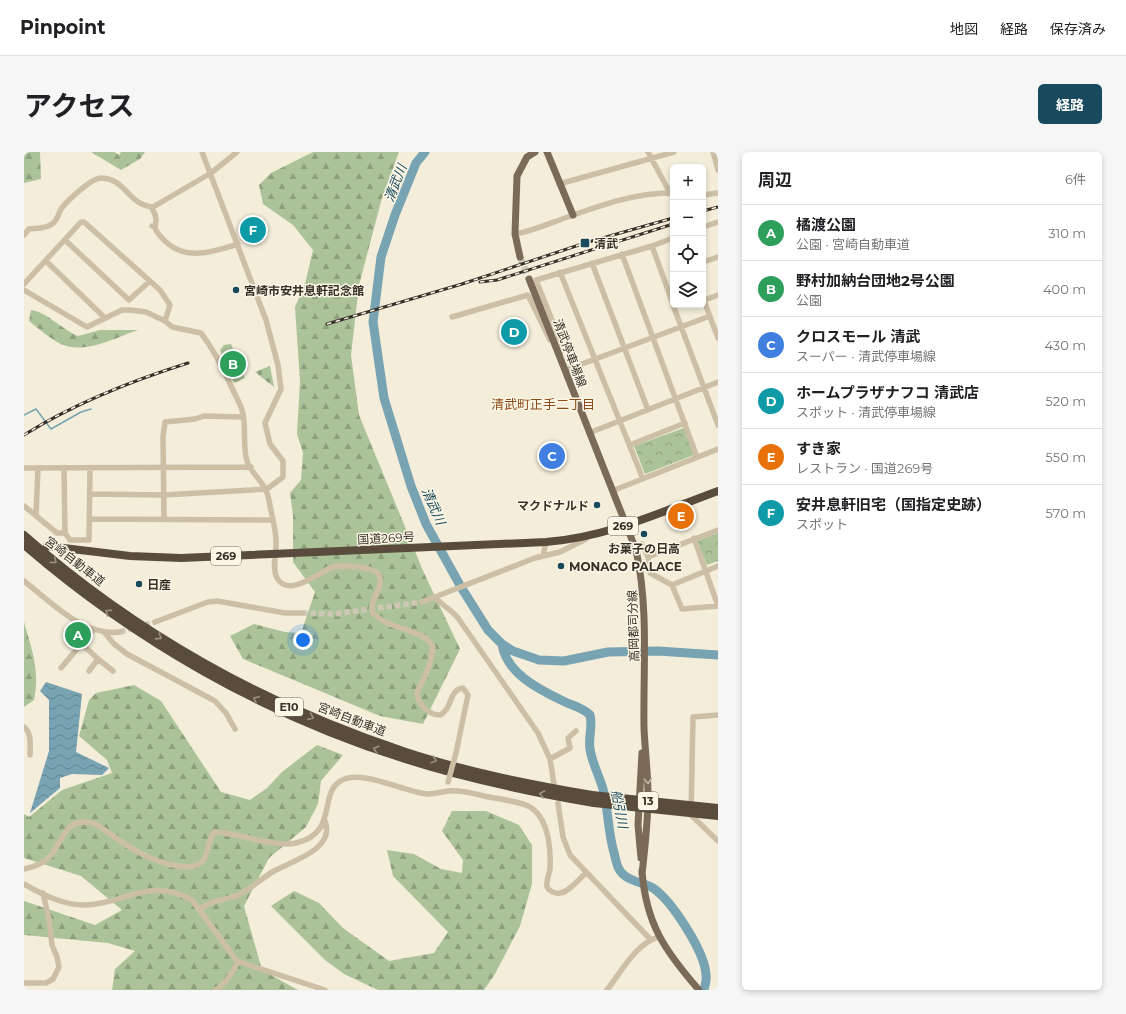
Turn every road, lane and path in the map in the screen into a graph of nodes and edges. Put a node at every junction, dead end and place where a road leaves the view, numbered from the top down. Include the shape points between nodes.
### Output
1 (202, 152) edge
2 (237, 152) edge
3 (535, 152) edge
4 (547, 152) edge
5 (648, 152) edge
6 (674, 152) edge
7 (713, 152) edge
8 (652, 159) junction
9 (718, 170) edge
10 (211, 173) junction
11 (559, 184) junction
12 (670, 191) edge
13 (718, 192) edge
14 (670, 193) edge
15 (706, 194) edge
16 (151, 207) junction
17 (573, 215) junction
18 (718, 222) edge
19 (706, 226) edge
20 (515, 234) junction
21 (24, 235) edge
22 (670, 239) edge
23 (65, 240) junction
24 (238, 244) junction
25 (652, 246) junction
26 (622, 254) junction
27 (520, 257) tunnel mouth
28 (718, 257) edge
29 (46, 261) junction
30 (706, 261) edge
31 (592, 263) junction
32 (560, 272) junction
33 (529, 278) tunnel mouth
34 (150, 281) junction
35 (24, 284) edge
36 (24, 290) edge
37 (718, 295) edge
38 (670, 297) edge
39 (706, 298) edge
40 (706, 306) edge
41 (674, 308) edge
42 (710, 316) junction
43 (452, 317) dead end
44 (105, 318) junction
45 (165, 320) junction
46 (681, 326) junction
47 (653, 337) junction
48 (718, 338) edge
49 (624, 348) junction
50 (560, 355) junction
51 (595, 359) junction
52 (566, 370) junction
53 (718, 382) edge
54 (704, 388) junction
55 (676, 398) junction
56 (648, 410) junction
57 (243, 417) junction
58 (620, 420) junction
59 (685, 423) junction
60 (718, 425) edge
61 (589, 433) junction
62 (630, 445) junction
63 (718, 449) edge
64 (697, 457) junction
65 (163, 467) junction
66 (250, 467) junction
67 (24, 468) edge
68 (38, 468) junction
69 (64, 468) junction
70 (90, 468) junction
71 (643, 479) junction
72 (267, 489) junction
73 (612, 491) junction
74 (718, 491) edge
75 (90, 494) junction
76 (164, 495) junction
77 (24, 506) edge
78 (36, 516) junction
79 (90, 519) junction
80 (164, 519) junction
81 (272, 520) junction
82 (625, 525) junction
83 (718, 530) edge
84 (65, 533) junction
85 (597, 535) junction
86 (24, 536) edge
87 (694, 538) junction
88 (546, 542) junction
89 (24, 545) edge
90 (47, 546) dead end
91 (636, 550) junction
92 (275, 555) junction
93 (543, 556) junction
94 (648, 557) junction
95 (718, 566) edge
96 (706, 571) junction
97 (24, 581) edge
98 (672, 585) junction
99 (436, 598) junction
100 (422, 602) tunnel mouth
101 (718, 606) edge
102 (302, 613) tunnel mouth
103 (155, 622) tunnel mouth
104 (93, 630) junction
105 (104, 632) junction
106 (120, 632) tunnel mouth
107 (81, 643) junction
108 (98, 659) junction
109 (61, 668) dead end
110 (89, 671) dead end
111 (113, 671) dead end
112 (718, 715) edge
113 (24, 727) edge
114 (236, 729) dead end
115 (576, 732) dead end
116 (30, 755) dead end
117 (550, 759) junction
118 (554, 784) dead end
119 (447, 791) junction
120 (593, 799) junction
121 (558, 803) dead end
122 (718, 808) edge
123 (718, 816) edge
124 (325, 821) junction
125 (718, 841) edge
126 (24, 869) edge
127 (586, 873) junction
128 (24, 884) edge
129 (43, 893) junction
130 (199, 910) junction
131 (659, 937) junction
132 (650, 939) junction
133 (238, 962) junction
134 (24, 983) edge
135 (698, 989) edge
136 (215, 990) edge
137 (325, 990) edge
138 (607, 990) edge

1 - 10 street
2 - 10 street
3 - 20 main road via 521,165 517,176
4 - 11 main road
5 - 8 street
6 - 8 street
7 - 9 street
8 - 11 street
8 - 12 street
10 - 16 street via 159,205
10 - 24 street
11 - 17 main road
13 - 15 street
14 - 17 street via 639,195
16 - 21 street via 137,203 116,182 97,178 64,206 53,224 45,228 29,229
16 - 24 street via 156,215 153,226 155,230 180,252 207,254
17 - 20 street via 526,233
18 - 19 street
20 - 27 main road
22 - 25 street
23 - 29 street
23 - 34 street via 81,222 84,222
23 - 34 street via 129,300
24 - 72 street via 266,320 281,383 278,398 265,424 270,444 283,461 284,474 278,482
25 - 26 street
25 - 38 street
26 - 31 street
26 - 47 street
28 - 30 street
29 - 35 street
29 - 44 street
31 - 32 street
31 - 49 street
32 - 50 street via 536,280 562,345
32 - 51 street
33 - 50 main road, 清武停車場線
34 - 45 street via 170,305
36 - 44 street via 87,326
37 - 39 street
40 - 42 street
41 - 46 street
42 - 46 street
42 - 48 street
43 - 50 street via 528,295
44 - 45 street via 122,310 130,310 146,312
45 - 57 street via 172,327 201,333 219,360
46 - 47 street
46 - 54 street
47 - 49 street
47 - 55 street
49 - 51 street
49 - 56 street
50 - 52 main road, 清武停車場線
51 - 52 street
51 - 58 street
52 - 61 main road, 清武停車場線
53 - 54 street
54 - 55 street
54 - 60 street
55 - 56 street
55 - 59 street
56 - 58 street
57 - 65 street via 204,416 195,420 166,422 162,437
57 - 66 street via 245,449
58 - 61 street
58 - 62 street
59 - 62 street
59 - 64 street
61 - 73 main road, 清武停車場線
62 - 71 street
63 - 64 street
64 - 71 street
65 - 66 street
65 - 70 street
65 - 76 street
66 - 72 street
67 - 68 street
68 - 69 street
68 - 78 street
69 - 70 street
69 - 84 street
70 - 75 street
71 - 73 street
72 - 76 street
72 - 81 street
73 - 82 main road, 清武停車場線
74 - 82 highway, 国道269号 / 269
75 - 76 street
75 - 79 street
76 - 80 street
77 - 78 street
78 - 84 street via 57,533
79 - 80 street
79 - 84 street via 89,540 70,540
80 - 81 street
81 - 92 street via 276,543
82 - 85 highway, 国道269号 / 269
82 - 91 main road, 高岡都司分線 / 13
83 - 87 street
85 - 88 highway, 国道269号 / 269
85 - 93 street via 560,552
86 -> 120 highway, 宮崎自動車道 / E10 via 77,580 164,640 227,676 307,715 452,766
87 - 94 street
87 - 96 street
88 - 92 highway, 国道269号 / 269
88 - 93 street
120 -> 89 highway, 宮崎自動車道 / E10 via 505,786 458,775 405,760 304,722 223,683 161,646 73,585
90 - 92 highway, 国道269号 / 269 via 130,556 181,558
91 - 94 street via 642,544
91 - 131 main road, 高岡都司分線 / 13 via 646,618 645,716 638,825 644,894
92 - 119 street, bridge via 277,578 290,585 304,582 336,567 372,569 377,573 380,582 372,608 373,613 386,623 426,638 433,647 429,667 417,693 420,703 432,714 440,715 448,709 454,693 463,688 468,695
93 - 99 street
94 - 98 street via 650,573
95 - 96 street
96 - 98 street
96 - 101 street
97 - 104 street via 77,622
98 - 101 street via 682,609
99 - 100 street
99 - 117 street via 449,608 480,649 538,733
102 - 103 street via 284,613 217,601
104 - 105 street
104 - 107 street
105 - 106 street
105 - 114 street via 127,654 219,704
107 - 108 street
107 - 109 street
108 - 110 street
108 - 111 street
112 - 125 street via 693,717 691,815
113 - 116 street via 30,734
115 - 117 street via 568,738 570,748
117 - 118 street
119 - 124 street via 426,794 376,781 347,778 333,789
119 - 127 street via 468,792 533,808 548,838 550,868 547,884 551,891 559,894 565,892
120 - 122 highway, 宮崎自動車道 / E10, bridge
120 - 123 highway, 宮崎自動車道 / E10, bridge
121 - 127 street via 567,849
124 - 126 street via 311,836 290,843 216,832 210,838 204,860 198,865 183,867 152,860 96,824 78,822 64,832 52,855 38,866
124 - 130 street via 327,832 324,840 310,853 274,871 237,895 207,903
127 - 132 street
128 - 129 street
129 - 130 street via 74,905 87,905 106,903 136,892 172,893 192,900
129 - 134 street via 52,945 59,967 53,979 46,983
130 - 133 street
131 - 132 street
131 - 135 main road, 高岡都司分線 / 13 via 668,953
132 - 138 street
133 - 136 street via 228,979
133 - 137 street

